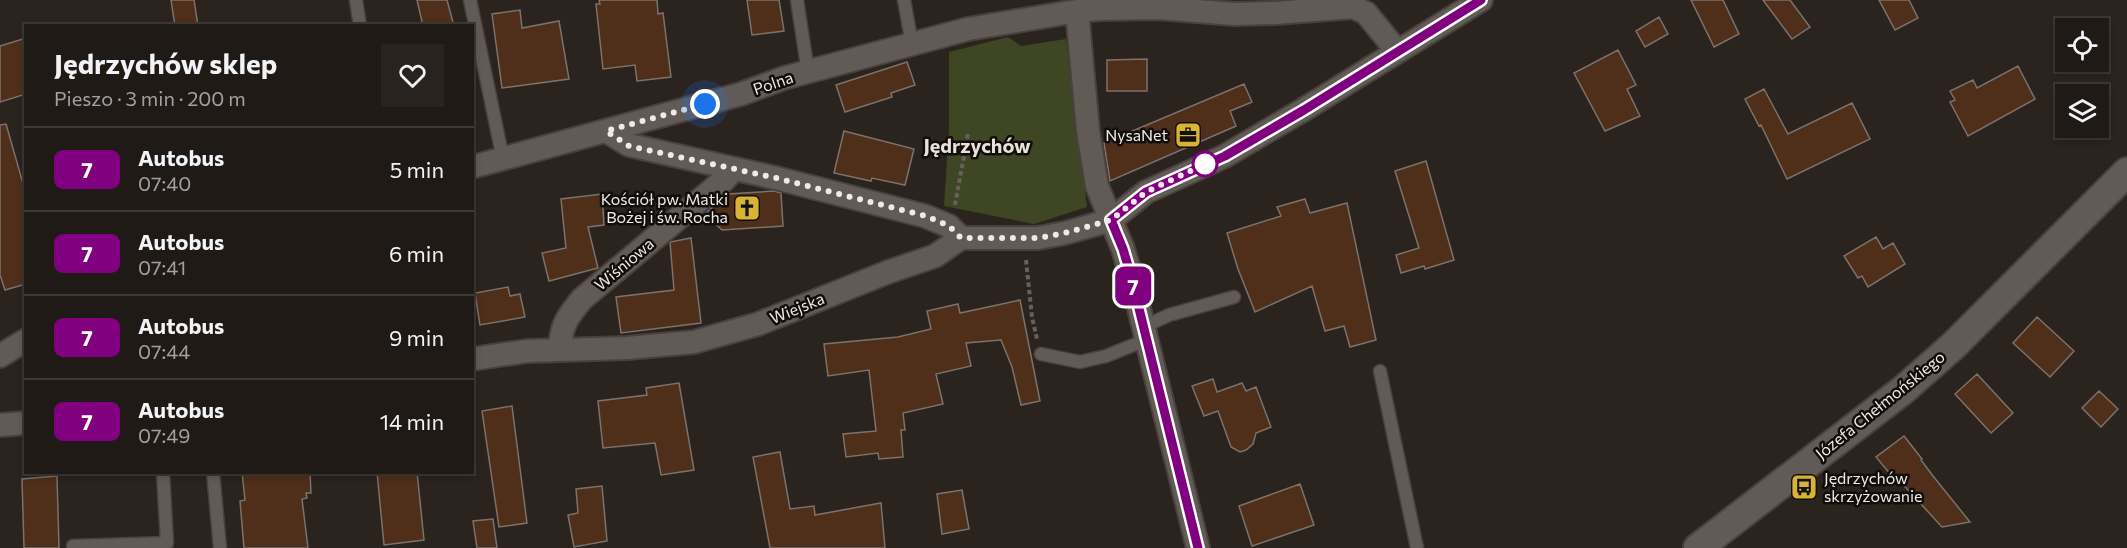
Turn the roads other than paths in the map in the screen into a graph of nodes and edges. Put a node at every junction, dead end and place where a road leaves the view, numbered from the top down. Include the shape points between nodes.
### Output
1 (356, 0) edge
2 (470, 0) edge
3 (797, 0) edge
4 (904, 0) edge
5 (1479, 0) edge
6 (1100, 4) edge
7 (1367, 7) edge
8 (1077, 11) junction
9 (360, 24) edge
10 (912, 44) junction
11 (1397, 51) junction
12 (808, 72) junction
13 (606, 131) junction
14 (503, 159) junction
15 (474, 166) edge
16 (734, 168) junction
17 (2127, 172) edge
18 (1111, 220) junction
19 (955, 232) junction
20 (1234, 297) dead end
21 (1145, 334) junction
22 (24, 341) edge
23 (560, 348) junction
24 (1041, 354) road end
25 (0, 356) edge
26 (474, 359) edge
27 (1380, 371) dead end
28 (24, 423) edge
29 (0, 425) edge
30 (163, 474) edge
31 (213, 474) edge
32 (73, 546) dead end
33 (220, 548) edge
34 (1198, 548) edge
35 (1418, 548) edge
36 (1698, 548) edge

1 - 9 lane
2 - 14 lane
3 - 12 lane
4 - 10 lane
5 - 11 street
6 - 7 street, Polna via 1235,14
6 - 8 street, Polna
7 - 11 street, Polna
8 - 10 street, Polna via 968,29
8 - 18 street via 1095,175
10 - 12 street, Polna
11 - 18 street via 1225,156 1146,192
12 - 13 street, Polna
13 - 14 street, Polna
13 - 16 street via 629,146
14 - 15 street, Polna
16 - 19 street via 926,216
16 - 23 street, Wiśniowa via 582,299 566,319
17 - 36 street, Józefa Chełmońskiego via 1953,346 1903,390
18 - 19 street via 1038,238
18 - 21 street via 1123,249
19 - 23 street, Wiejska via 935,256 758,324 694,342
20 - 21 lane via 1169,315
21 - 24 lane via 1106,356 1080,362
21 - 34 street
22 - 25 street
23 - 26 street, Wiejska
27 - 35 lane
28 - 29 street
30 - 32 lane via 167,543
31 - 33 lane

